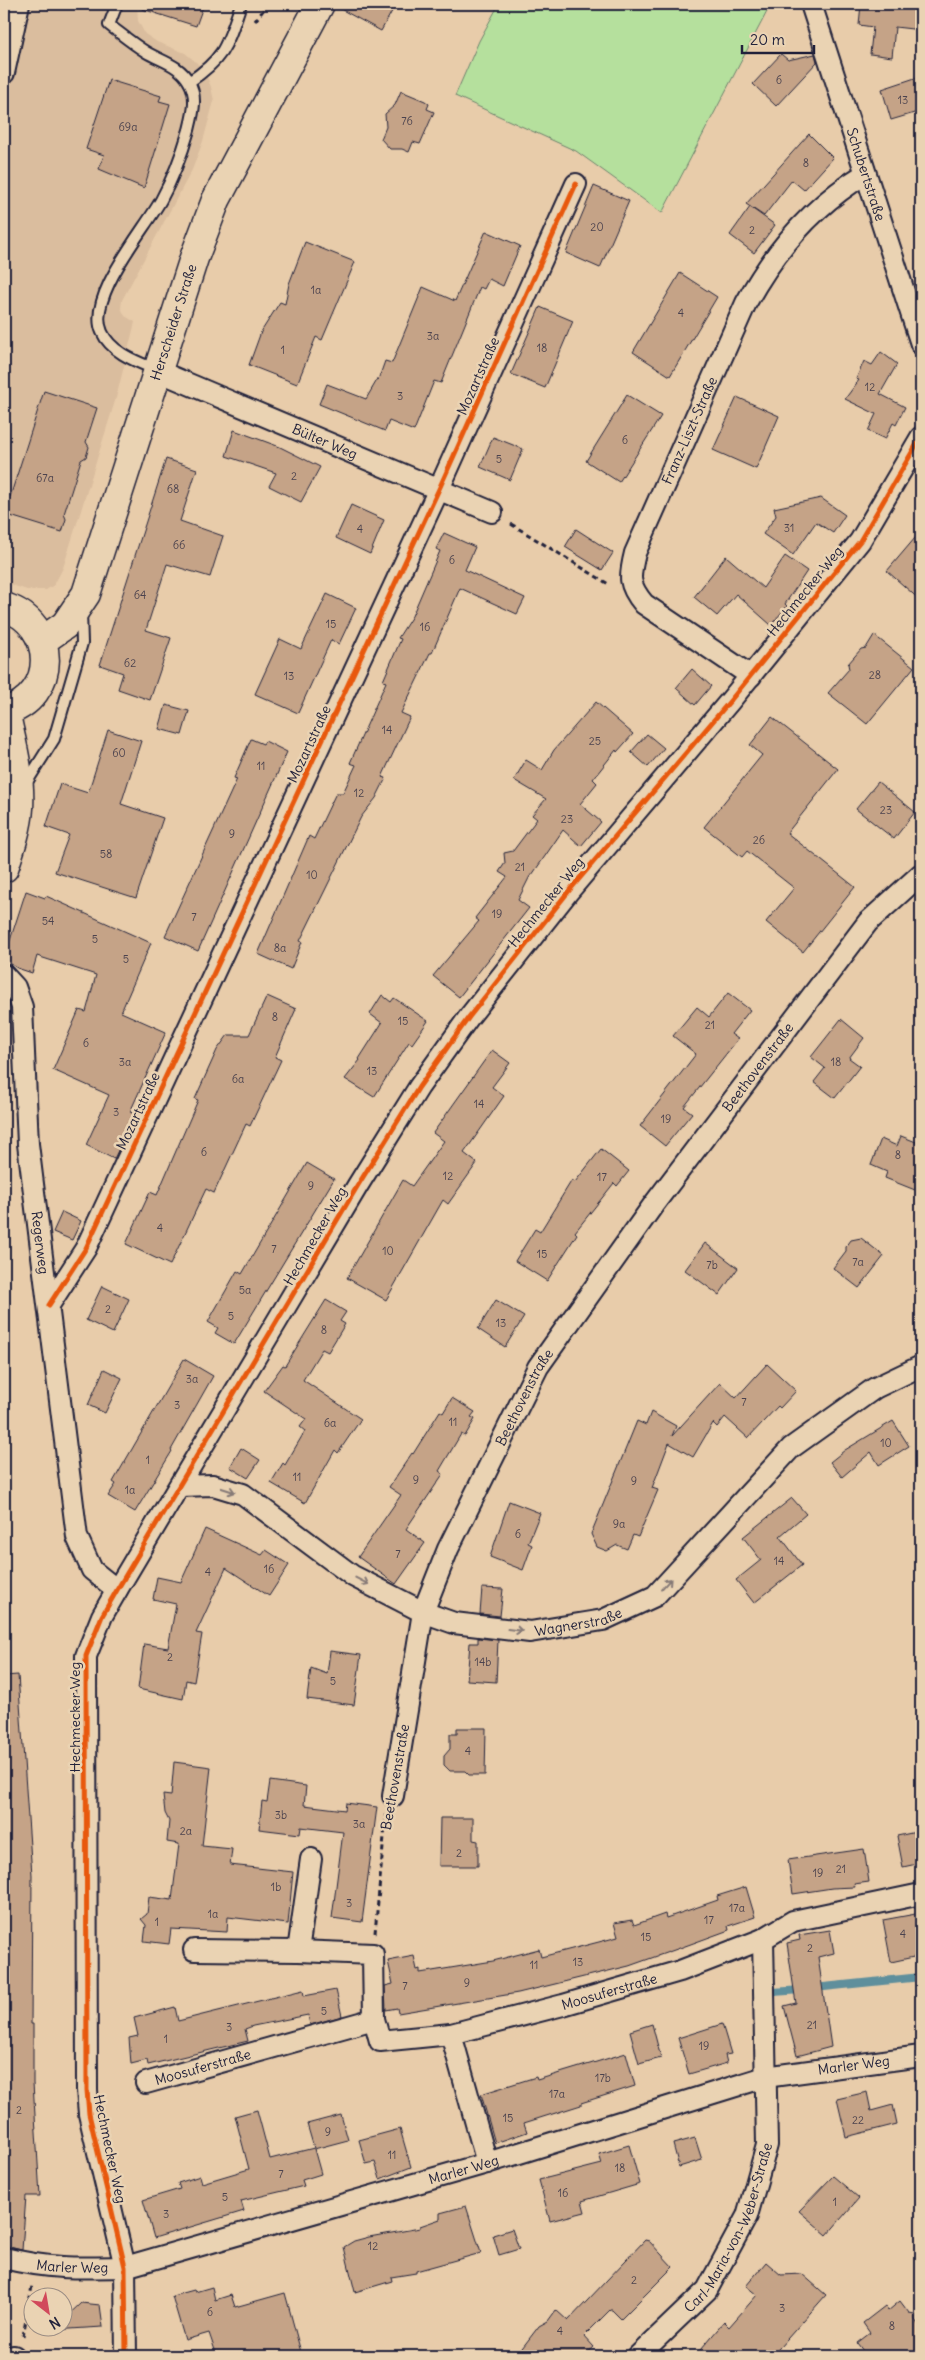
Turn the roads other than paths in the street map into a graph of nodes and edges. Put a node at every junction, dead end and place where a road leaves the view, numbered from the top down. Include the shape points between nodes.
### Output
1 (19, 4) edge
2 (117, 4) edge
3 (241, 4) edge
4 (320, 4) edge
5 (811, 4) edge
6 (4, 73) edge
7 (189, 82) junction
8 (865, 174) junction
9 (576, 184) dead end
10 (921, 344) edge
11 (158, 371) junction
12 (921, 437) edge
13 (439, 489) junction
14 (492, 512) road end
15 (81, 604) junction
16 (4, 607) edge
17 (42, 641) junction
18 (751, 676) junction
19 (5, 712) edge
20 (19, 794) junction
21 (4, 868) edge
22 (921, 874) edge
23 (4, 975) edge
24 (49, 1305) junction
25 (921, 1366) edge
26 (180, 1486) junction
27 (117, 1590) junction
28 (423, 1612) junction
29 (393, 1796) road end
30 (311, 1859) dead end
31 (921, 1894) edge
32 (763, 1938) junction
33 (194, 1950) dead end
34 (298, 1951) junction
35 (374, 2019) junction
36 (451, 2034) junction
37 (921, 2056) edge
38 (766, 2077) junction
39 (146, 2083) dead end
40 (487, 2163) junction
41 (4, 2258) edge
42 (125, 2267) junction
43 (126, 2356) edge
44 (638, 2356) edge

1 - 6 street
2 - 7 lane via 110,25 148,53 179,69
3 - 7 lane via 226,46 216,62
4 - 11 main road, Herscheider Straße via 216,200
5 - 8 street, Schubertstraße
7 - 11 lane via 194,95 194,111 175,170 160,201 107,285 100,320 103,335 110,344 129,358
8 - 10 street, Schubertstraße
8 - 18 street, Franz-Liszt-Straße via 812,213 756,285 635,553 630,572 632,590 644,604
9 - 13 street, Mozartstraße
11 - 13 street, Bülter Weg
11 - 15 main road, Herscheider Straße
12 - 18 street, Hechmecker Weg via 860,541
13 - 14 street, Bülter Weg
13 - 24 street, Mozartstraße via 86,1248
15 - 17 main road, Herscheider Straße via 65,624
15 - 20 lane via 82,643 54,739
16 - 17 main road via 25,617
17 - 19 main road via 45,663 39,684 32,695
18 - 26 street, Hechmecker Weg via 568,892 468,1017 358,1184
19 - 20 main road
20 - 21 main road via 19,810
22 - 28 street, Beethovenstraße via 868,922 654,1204 538,1367 448,1549
23 - 24 street, Regerweg via 15,987 22,1007 28,1144
24 - 27 street, Regerweg via 77,1537 92,1570
28 -> 25 street, Wagnerstraße via 454,1623 530,1632 603,1620 656,1596 791,1448 875,1388
26 - 27 street, Hechmecker Weg
26 -> 28 street, Wagnerstraße via 213,1485 243,1494 353,1576
27 - 42 street, Hechmecker Weg via 102,1616 86,1656 86,2064 89,2114
28 - 29 street, Beethovenstraße
30 - 34 street
31 - 32 street, Moosuferstraße via 793,1921
32 - 36 street, Moosuferstraße via 680,1971
32 - 38 street
33 - 34 street
34 - 35 street, Moosuferstraße via 373,1954
35 - 36 street, Moosuferstraße via 380,2041
35 - 39 street, Moosuferstraße
36 - 40 street
37 - 38 street, Marler Weg
38 - 40 street, Marler Weg
38 - 44 street, Carl-Maria-von-Weber-Straße via 767,2145 747,2216 708,2290
40 - 42 street, Marler Weg
41 - 42 street, Marler Weg via 63,2269
42 - 43 street, Hechmecker Weg

